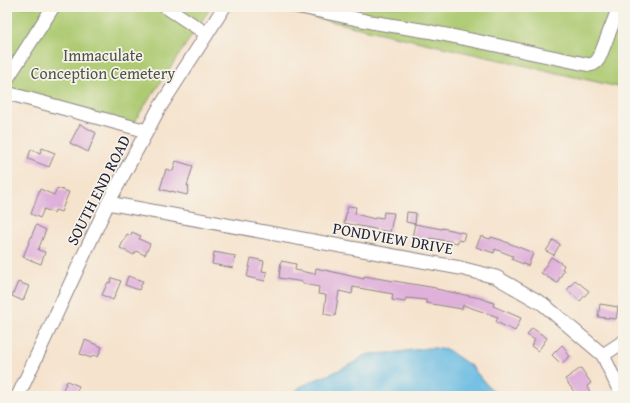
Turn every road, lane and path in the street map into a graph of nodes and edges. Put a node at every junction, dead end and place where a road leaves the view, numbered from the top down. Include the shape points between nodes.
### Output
1 (53, 7) edge
2 (166, 7) edge
3 (224, 7) edge
4 (301, 7) edge
5 (619, 7) edge
6 (207, 34) junction
7 (7, 79) edge
8 (7, 93) edge
9 (147, 131) junction
10 (108, 204) junction
11 (623, 342) edge
12 (603, 355) junction
13 (18, 396) edge
14 (622, 396) edge

1 - 7 street
2 - 6 street
3 - 6 street, SOUTH END ROAD
4 - 5 street via 590,65 598,61
6 - 9 street, SOUTH END ROAD
8 - 9 street
9 - 10 street, SOUTH END ROAD
10 - 12 street, PONDVIEW DRIVE via 460,268 496,277 544,304
10 - 13 street, SOUTH END ROAD
11 - 12 street
12 - 14 street, PONDVIEW DRIVE

